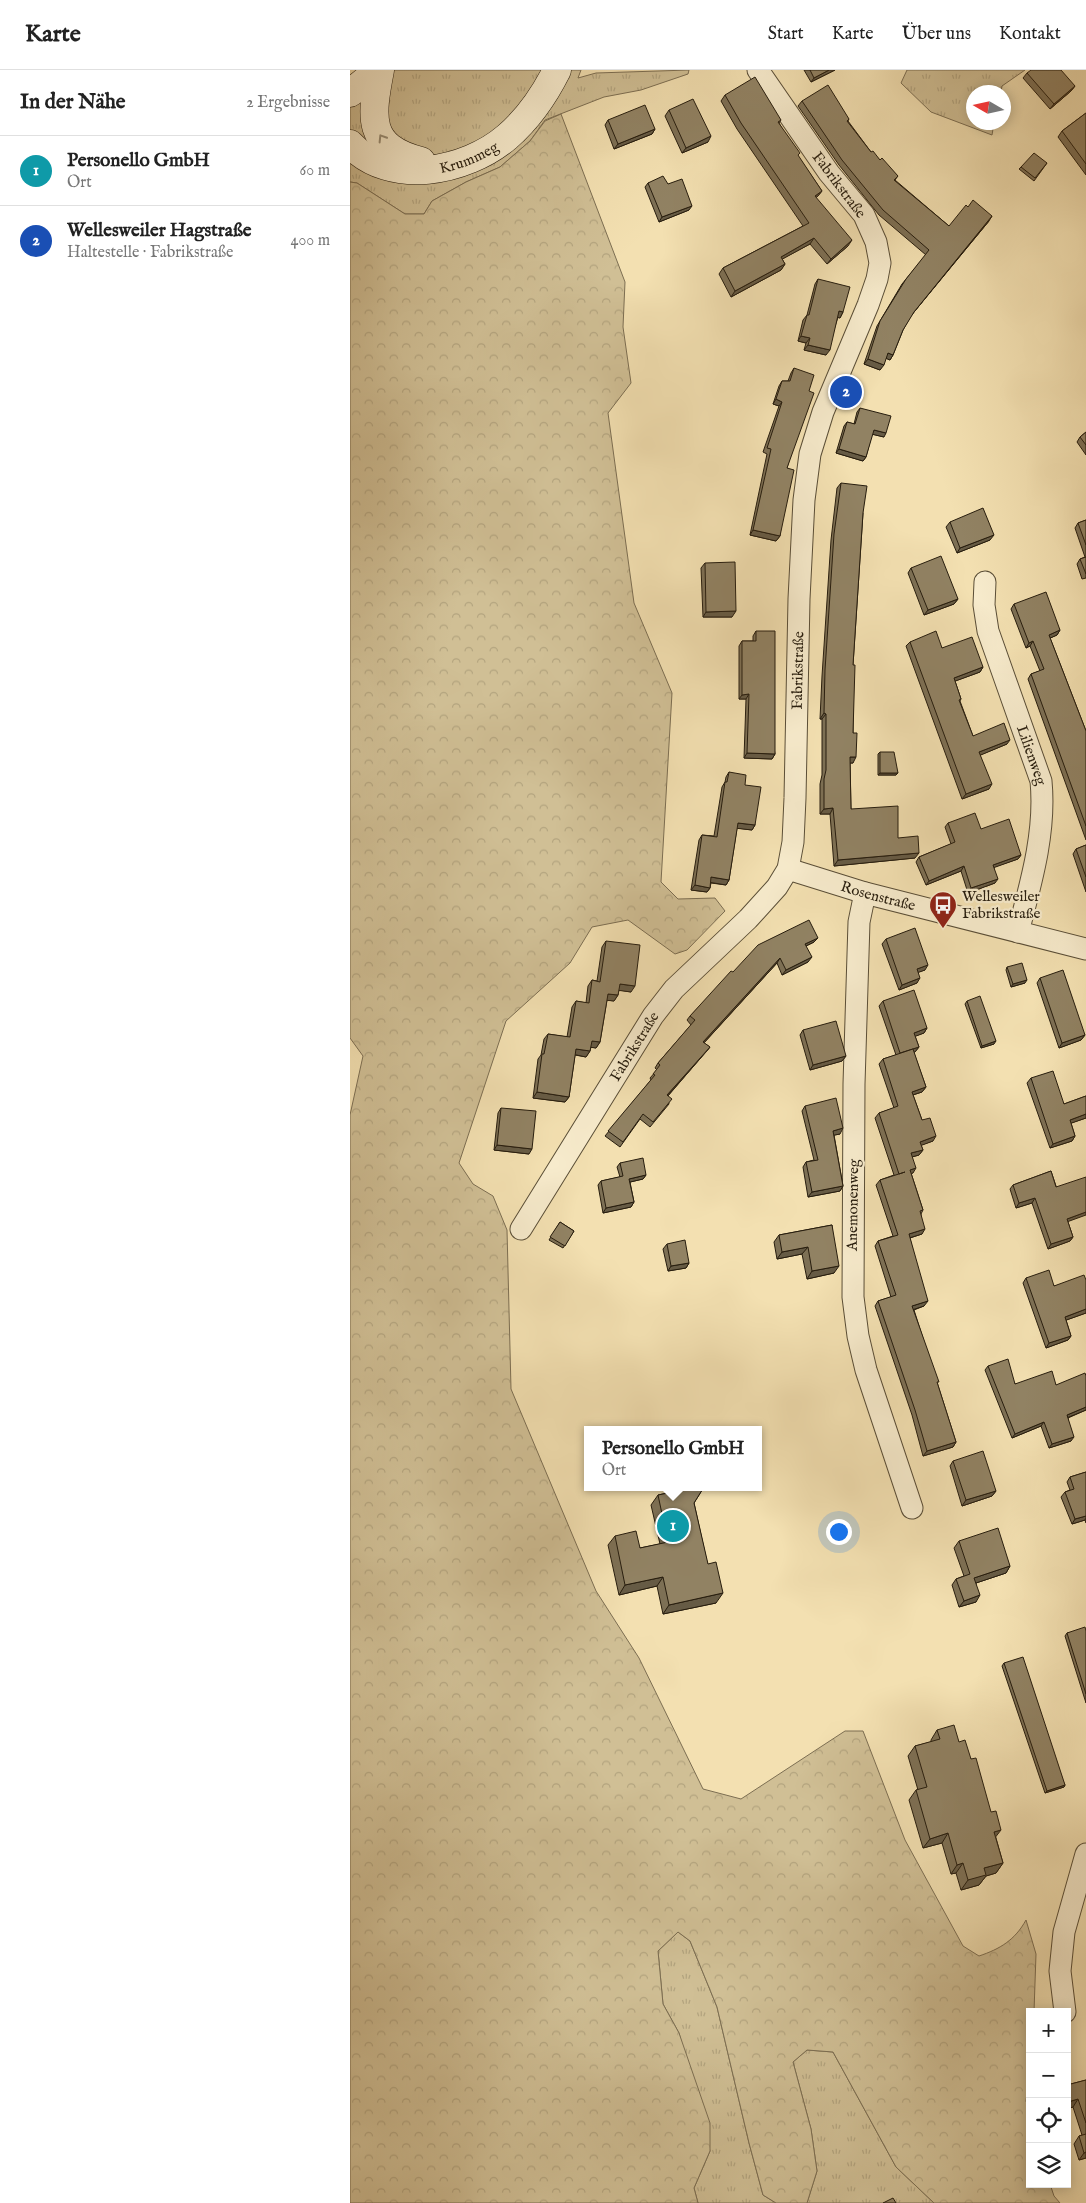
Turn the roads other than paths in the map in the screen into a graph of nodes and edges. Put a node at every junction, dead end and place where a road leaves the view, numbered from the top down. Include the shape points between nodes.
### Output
1 (379, 70) edge
2 (557, 70) edge
3 (758, 70) edge
4 (350, 93) edge
5 (350, 144) edge
6 (350, 163) edge
7 (457, 164) junction
8 (397, 170) junction
9 (985, 582) dead end
10 (788, 868) junction
11 (865, 893) junction
12 (1018, 932) junction
13 (1086, 949) edge
14 (521, 1229) dead end
15 (912, 1508) dead end
16 (1086, 1854) edge
17 (1065, 2008) edge

1 - 4 main road
7 -> 1 main road via 417,160 402,156 387,146 374,119
2 - 7 main road, Krummeg via 529,116 506,138
3 - 10 street, Fabrikstraße via 829,173 864,216 876,242 880,263 868,305 823,412 810,454 804,500 799,599 793,842
5 - 8 main road, Krummeg via 374,162
6 - 8 main road
7 - 8 main road, Krummeg via 429,170
9 - 12 street, Lilienweg via 988,630 1041,781 1041,830
10 - 11 street, Rosenstraße
10 - 14 street, Fabrikstraße via 777,887 748,919 674,989 653,1016
11 - 12 street, Rosenstraße
11 - 15 street, Anemonenweg via 859,922 854,1084 853,1297 866,1370
12 - 13 street, Rosenstraße
16 - 17 street via 1064,1932 1060,1971

